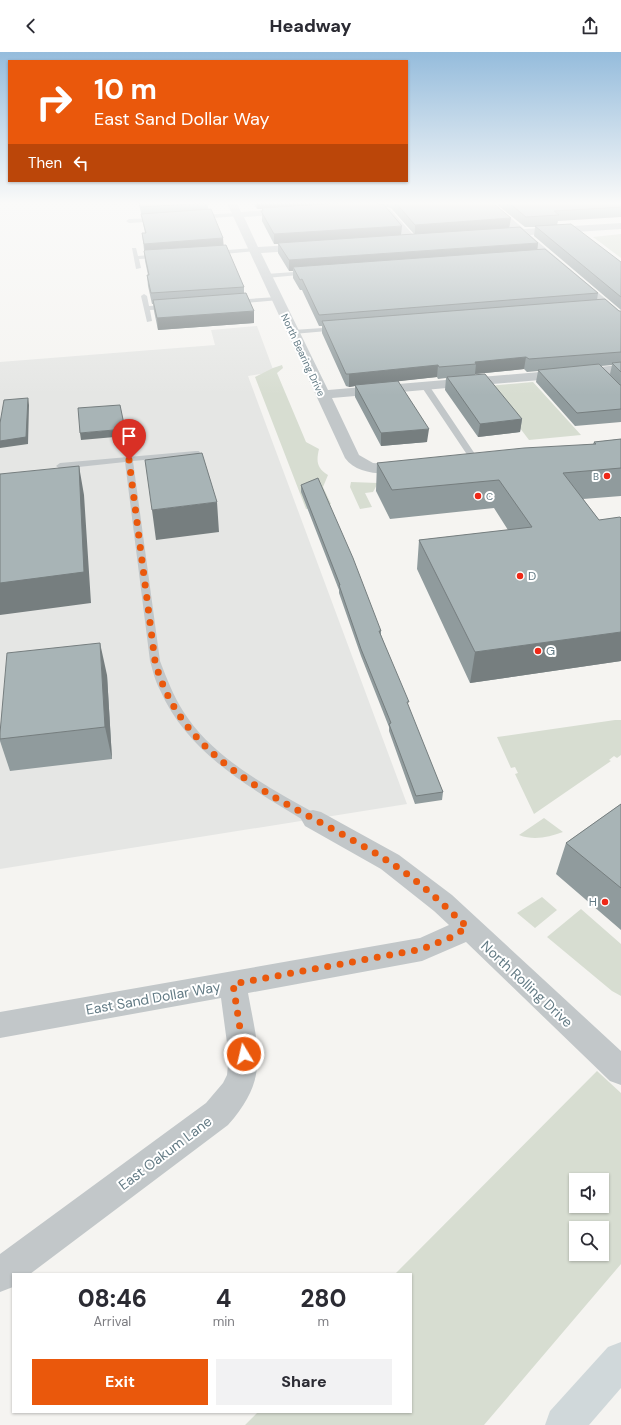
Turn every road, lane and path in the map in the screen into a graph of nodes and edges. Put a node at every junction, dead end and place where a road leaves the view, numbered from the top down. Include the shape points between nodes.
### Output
1 (262, 267) edge
2 (558, 267) edge
3 (311, 273) edge
4 (266, 276) junction
5 (144, 296) dead end
6 (277, 298) junction
7 (226, 302) edge
8 (178, 306) edge
9 (146, 308) junction
10 (621, 318) edge
11 (149, 321) dead end
12 (348, 328) edge
13 (292, 332) junction
14 (621, 369) edge
15 (425, 386) junction
16 (322, 395) junction
17 (196, 453) edge
18 (490, 458) edge
19 (129, 460) junction
20 (474, 460) junction
21 (459, 462) edge
22 (421, 465) edge
23 (60, 466) edge
24 (313, 819) joint
25 (467, 927) junction
26 (233, 984) junction
27 (0, 1025) edge
28 (621, 1072) edge
29 (0, 1275) edge
30 (621, 1360) edge
31 (564, 1425) edge

1 - 4 street, North Bearing Drive
2 - 10 street via 605,308
3 - 4 lane
4 - 6 street, North Bearing Drive
5 - 9 lane
6 - 7 lane
6 - 13 street, North Bearing Drive
8 - 9 lane
9 - 11 lane
12 - 13 lane
13 - 16 street, North Bearing Drive
14 - 15 street via 602,376
15 - 16 street
15 - 20 lane
16 - 22 street, North Bearing Drive via 350,455 357,462 380,469
17 - 19 lane
18 - 20 street
19 - 23 lane
19 - 24 lane via 155,661 169,699 192,732 216,757 253,784
20 - 21 street
24 - 25 street, North Rolling Drive via 390,862 443,903
25 - 26 street, East Sand Dollar Way via 454,936 422,949
25 - 28 street, North Rolling Drive
26 - 27 street, East Sand Dollar Way
26 - 29 street, East Oakum Lane via 244,1067 228,1104
30 - 31 main road

